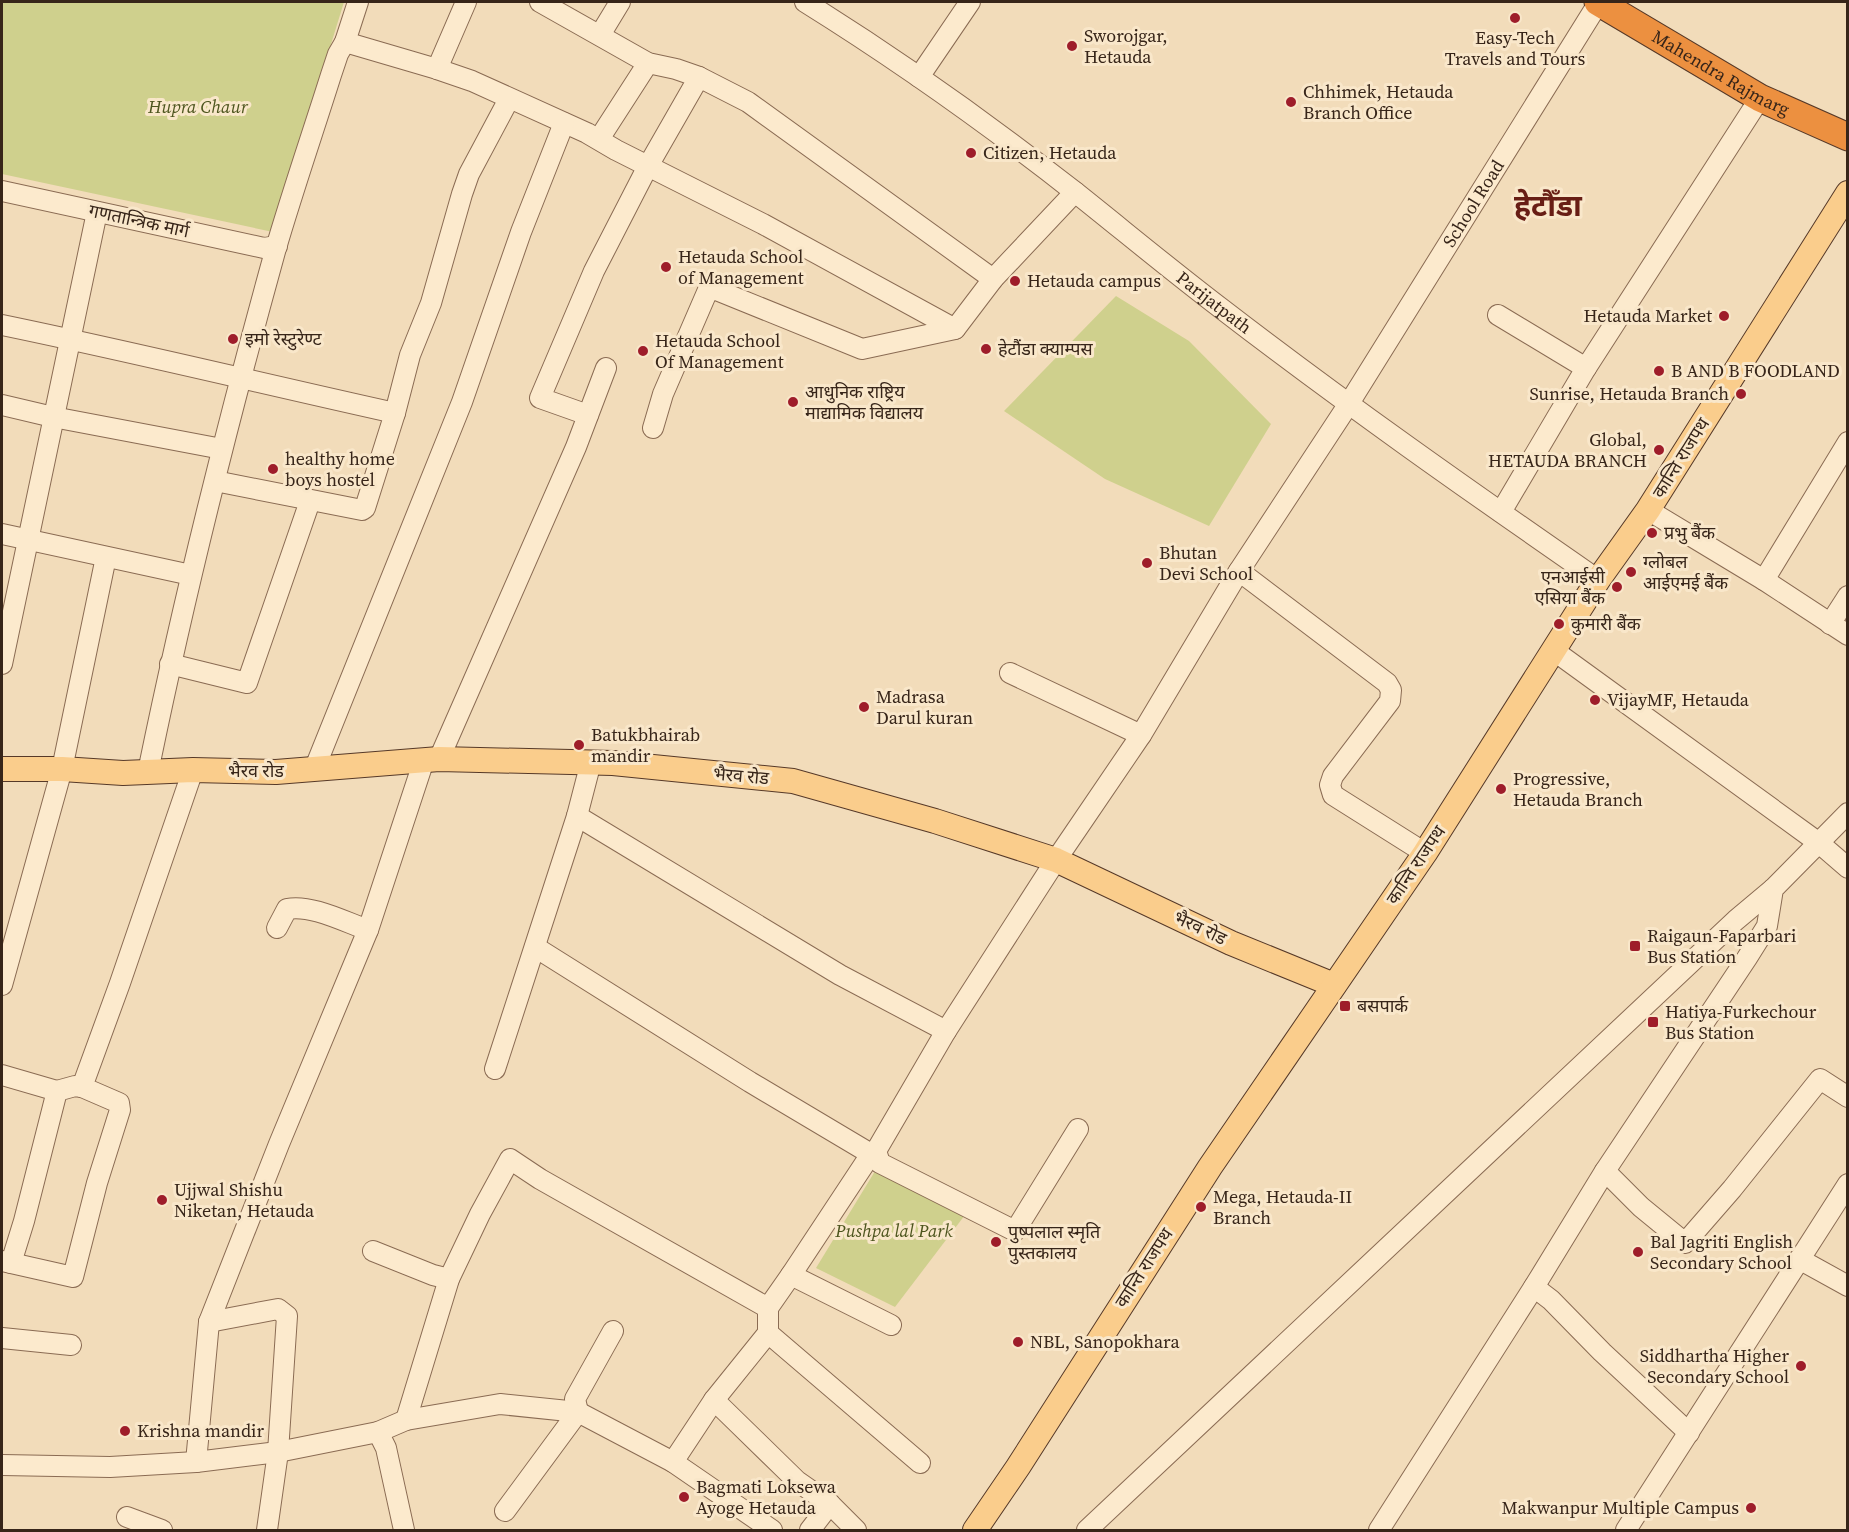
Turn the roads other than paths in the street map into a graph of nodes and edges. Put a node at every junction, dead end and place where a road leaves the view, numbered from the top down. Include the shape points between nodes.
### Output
1 (358, 2) edge
2 (466, 2) edge
3 (540, 2) edge
4 (620, 2) edge
5 (805, 2) edge
6 (1598, 2) edge
7 (967, 3) edge
8 (600, 35) junction
9 (345, 42) junction
10 (648, 63) junction
11 (437, 69) junction
12 (699, 77) junction
13 (919, 77) junction
14 (1760, 98) junction
15 (509, 99) junction
16 (564, 123) junction
17 (1848, 137) edge
18 (599, 140) junction
19 (648, 166) junction
20 (2, 191) edge
21 (1075, 192) junction
22 (1848, 193) edge
23 (97, 212) junction
24 (277, 246) junction
25 (993, 279) junction
26 (1498, 315) dead end
27 (2, 325) edge
28 (955, 329) junction
29 (70, 339) junction
30 (606, 368) dead end
31 (1586, 368) junction
32 (241, 380) junction
33 (2, 405) edge
34 (1348, 405) junction
35 (395, 413) junction
36 (588, 415) junction
37 (53, 417) junction
38 (653, 428) dead end
39 (1848, 442) edge
40 (222, 449) junction
41 (215, 481) junction
42 (310, 501) junction
43 (1648, 510) junction
44 (1501, 512) junction
45 (2, 534) edge
46 (27, 540) junction
47 (106, 557) junction
48 (1239, 571) junction
49 (191, 575) junction
50 (1598, 580) junction
51 (1764, 580) junction
52 (1848, 596) edge
53 (1830, 624) junction
54 (1848, 635) edge
55 (1553, 650) junction
56 (2, 664) edge
57 (170, 664) junction
58 (1010, 673) dead end
59 (1141, 735) junction
60 (432, 760) junction
61 (591, 762) junction
62 (2, 769) edge
63 (62, 769) junction
64 (193, 770) junction
65 (314, 770) junction
66 (148, 772) junction
67 (1848, 813) edge
68 (577, 816) junction
69 (1819, 843) junction
70 (1425, 853) junction
71 (1056, 860) junction
72 (1848, 868) edge
73 (1773, 889) junction
74 (10, 926) edge
75 (277, 928) dead end
76 (368, 930) junction
77 (535, 947) junction
78 (2, 985) edge
79 (1334, 985) junction
80 (945, 1031) junction
81 (495, 1069) dead end
82 (2, 1075) edge
83 (82, 1087) junction
84 (57, 1091) junction
85 (1848, 1097) edge
86 (1078, 1129) dead end
87 (873, 1152) junction
88 (1605, 1171) junction
89 (1848, 1184) edge
90 (373, 1251) dead end
91 (1799, 1259) junction
92 (6, 1262) edge
93 (791, 1275) junction
94 (450, 1279) junction
95 (1848, 1286) edge
96 (1534, 1287) junction
97 (768, 1308) junction
98 (209, 1322) junction
99 (891, 1325) dead end
100 (613, 1331) dead end
101 (768, 1333) junction
102 (2, 1338) edge
103 (71, 1345) dead end
104 (714, 1400) junction
105 (578, 1412) junction
106 (406, 1420) junction
107 (378, 1432) junction
108 (1689, 1433) junction
109 (278, 1452) junction
110 (196, 1462) junction
111 (673, 1462) junction
112 (920, 1463) dead end
113 (2, 1465) edge
114 (830, 1504) junction
115 (505, 1511) dead end
116 (127, 1517) dead end
117 (162, 1530) edge
118 (267, 1530) edge
119 (404, 1530) edge
120 (772, 1530) edge
121 (810, 1530) edge
122 (856, 1530) edge
123 (975, 1530) edge
124 (1087, 1530) edge
125 (1378, 1530) edge
126 (1626, 1530) edge

1 - 9 street
2 - 11 street
3 - 8 street
4 - 8 street
5 - 13 street, Parijatpath
6 - 14 highway, Mahendra Rajmarg
6 - 34 street, School Road
7 - 13 street
8 - 10 street
9 - 11 street
9 - 24 street
10 - 12 street
10 - 18 street
11 - 15 street
12 - 19 street
12 - 25 street via 748,102
13 - 21 street, Parijatpath
14 - 17 highway, Mahendra Rajmarg
14 - 31 street
15 - 16 street
15 - 35 street via 469,174
16 - 18 street
16 - 65 street via 462,402
18 - 19 street
19 - 28 street
19 - 36 street via 594,272 540,398
20 - 23 street, गणतान्त्रिक मार्ग
21 - 25 street
21 - 34 street, Parijatpath
22 - 43 main road, कान्ति राजपथ
23 - 24 street, गणतान्त्रिक मार्ग via 264,248
23 - 29 street
24 - 32 street
25 - 28 street
26 - 31 street
27 - 29 street
28 - 38 street via 862,349 714,288 708,290 663,394
29 - 32 street
29 - 37 street
30 - 36 street
31 - 44 street
32 - 35 street
32 - 40 street
33 - 37 street
34 - 44 street, Parijatpath
34 - 48 street, School Road
35 - 42 street via 365,507 362,510
36 - 60 street
37 - 40 street
37 - 46 street
39 - 51 street
40 - 41 street
41 - 42 street
41 - 49 street
42 - 57 street via 247,683
43 - 50 main road, कान्ति राजपथ
43 - 51 street
44 - 50 street, Parijatpath
45 - 46 street
46 - 47 street
46 - 56 street
47 - 49 street
47 - 63 street
48 - 59 street, School Road
48 - 70 street via 1387,683 1390,700 1330,785 1333,795
49 - 57 street
50 - 55 main road, कान्ति राजपथ
51 - 53 street
52 - 53 street
53 - 54 street
55 - 69 street
55 - 70 main road, कान्ति राजपथ
57 - 66 street
58 - 59 street
59 - 71 street, School Road
60 - 61 main road, भैरव रोड
60 - 65 main road, भैरव रोड
60 - 76 street
61 - 68 street
61 - 71 main road, भैरव रोड via 793,781
62 - 63 main road, भैरव रोड
63 - 66 main road, भैरव रोड
63 - 74 street
64 - 65 main road, भैरव रोड
64 - 66 main road, भैरव रोड
64 - 83 street
67 - 69 street
68 - 77 street
68 - 80 street via 840,975
69 - 72 street
69 - 73 street
70 - 79 main road, कान्ति राजपथ
71 - 79 main road, भैरव रोड via 1231,942
71 - 80 street, School Road
73 - 88 street via 1767,926
73 - 124 street
74 - 78 street
75 - 76 street via 287,909 306,908
76 - 98 street
77 - 81 street
77 - 87 street via 750,1082
79 - 123 main road, कान्ति राजपथ
80 - 87 street, School Road
82 - 84 street
83 - 84 street
83 - 92 street via 119,1103 120,1110 73,1277
84 - 92 street via 24,1221
85 - 88 street via 1820,1079 1685,1243
86 - 87 street via 1015,1231 880,1163
87 - 93 street, School Road
88 - 96 street
89 - 91 street
90 - 94 street
91 - 95 street
91 - 108 street
93 - 97 street, School Road
93 - 99 street
94 - 97 street via 510,1159
94 - 106 street
96 - 108 street
96 - 125 street
97 - 101 street
98 - 109 street via 278,1309 287,1316
98 - 110 street
100 - 105 street via 575,1399
101 - 104 street
101 - 112 street
102 - 103 street
104 - 111 street
104 - 114 street via 796,1481
105 - 106 street via 500,1404
105 - 111 street
105 - 115 street
106 - 107 street
107 - 109 street
107 - 119 street via 386,1448
108 - 126 street
109 - 110 street
109 - 118 street
110 - 113 street via 110,1467
111 - 120 street
114 - 121 street
114 - 122 street
116 - 117 street

